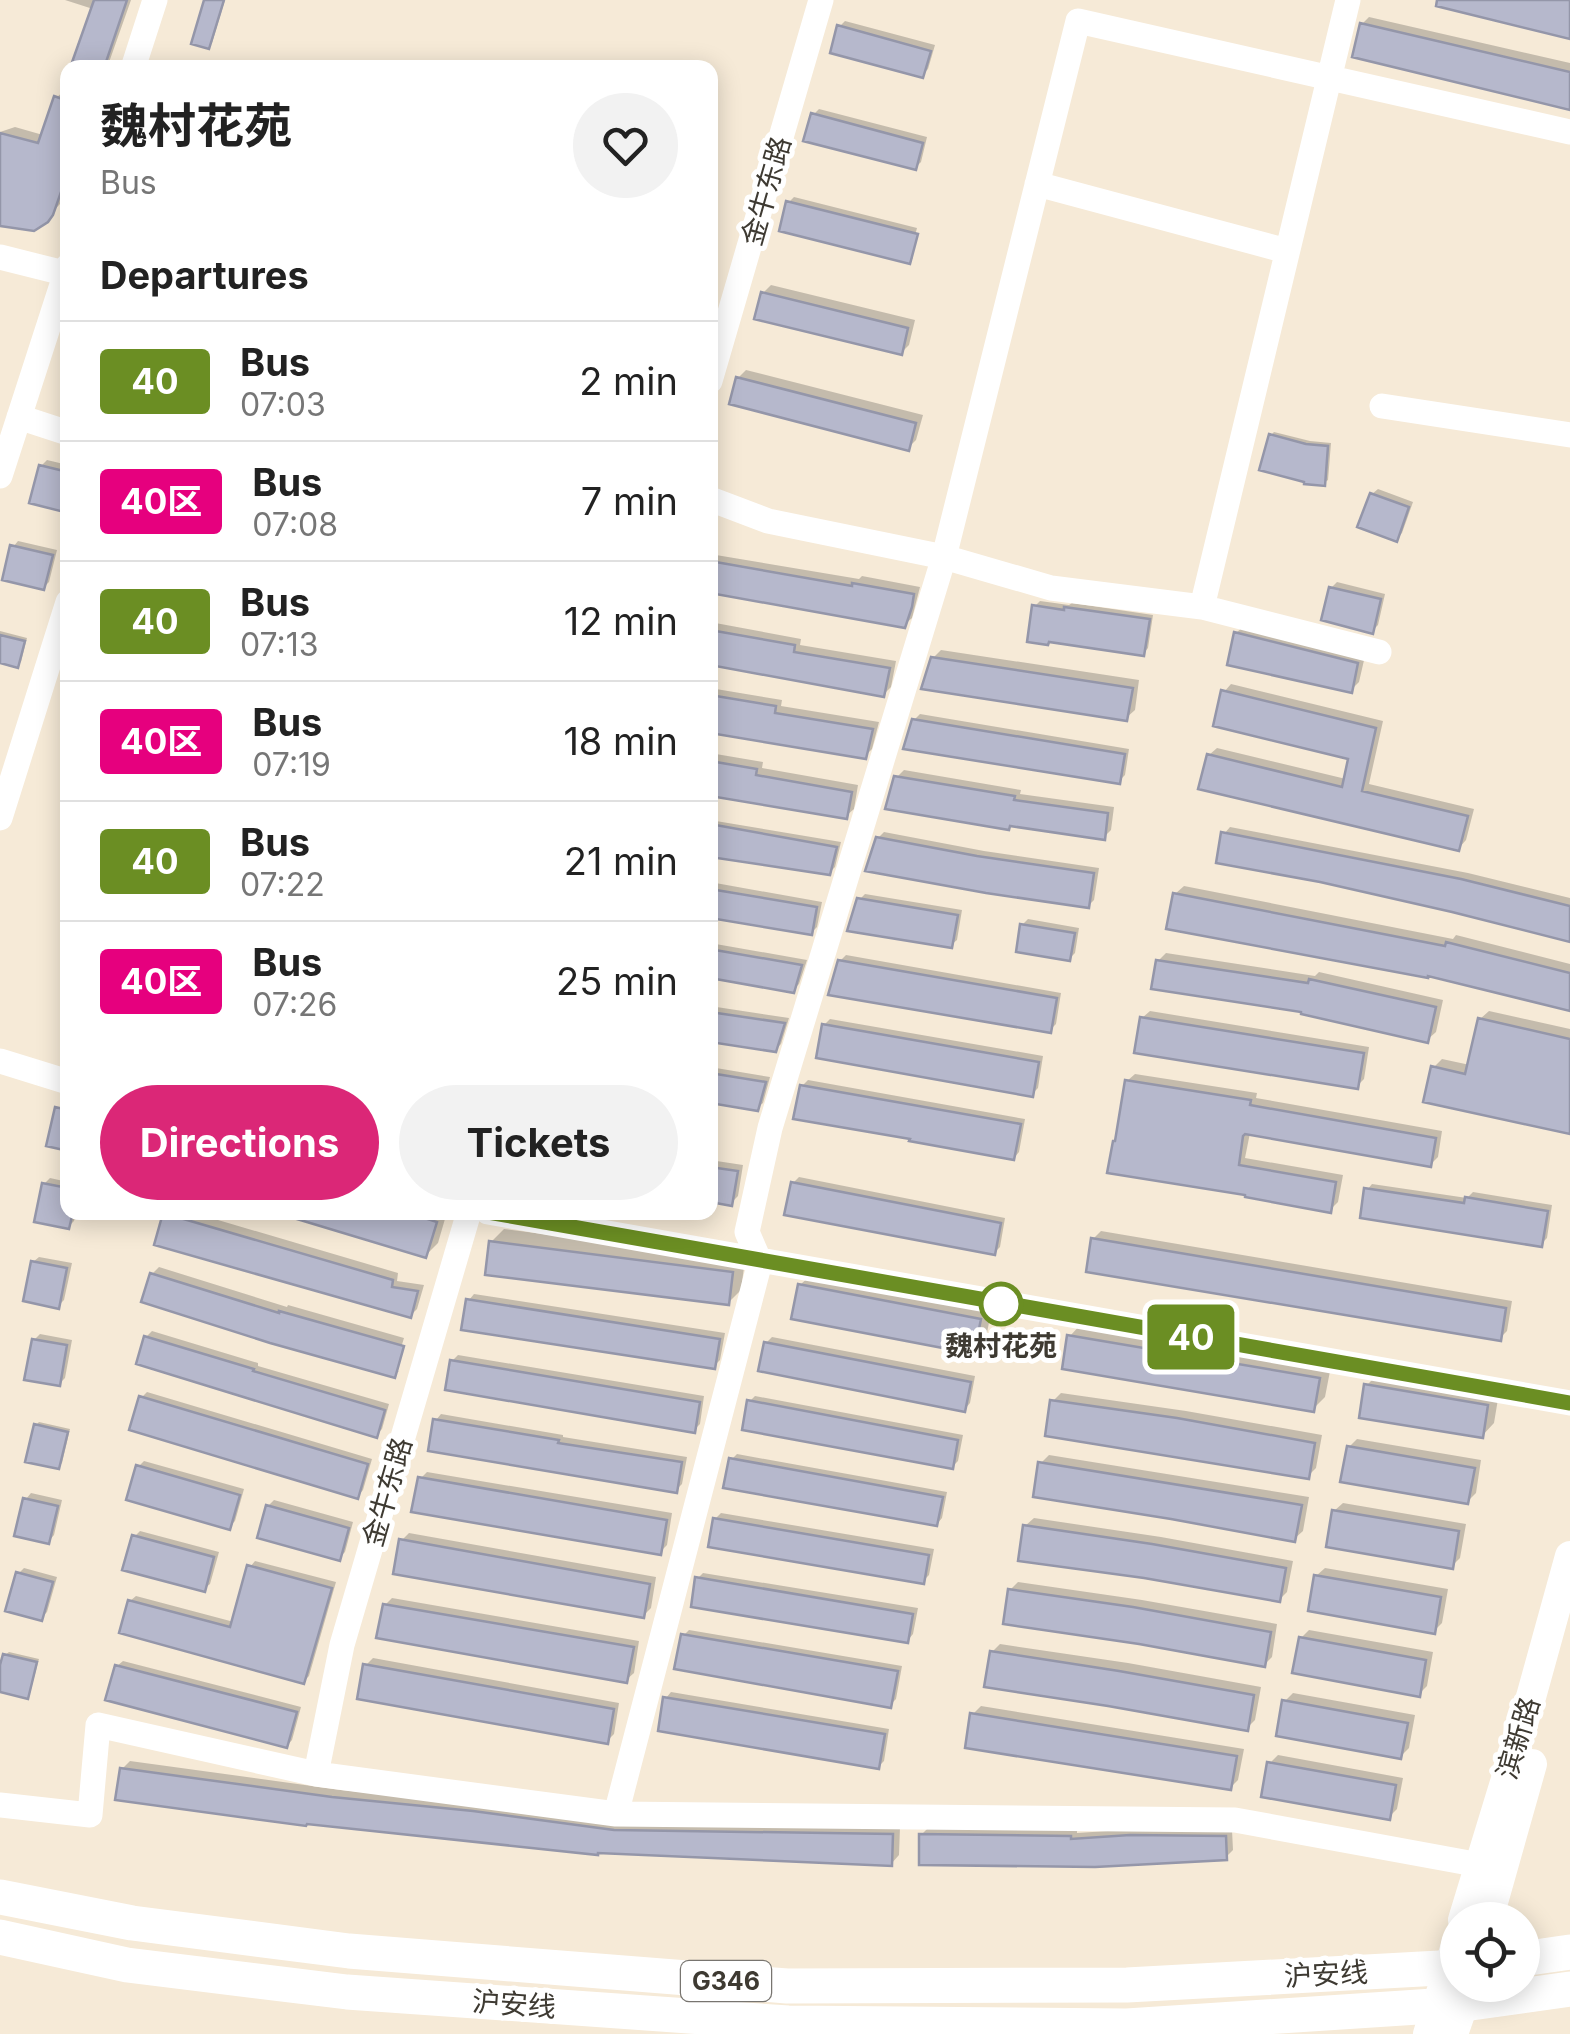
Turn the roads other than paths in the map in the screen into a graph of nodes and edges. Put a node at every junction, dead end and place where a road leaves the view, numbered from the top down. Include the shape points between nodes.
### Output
1 (155, 0) edge
2 (821, 0) edge
3 (1348, 0) edge
4 (136, 60) edge
5 (1330, 76) junction
6 (1570, 132) edge
7 (1038, 184) junction
8 (1287, 251) junction
9 (0, 257) edge
10 (60, 270) edge
11 (60, 292) edge
12 (718, 354) edge
13 (1382, 406) dead end
14 (19, 417) junction
15 (60, 430) edge
16 (1570, 435) edge
17 (0, 476) edge
18 (718, 501) edge
19 (944, 557) junction
20 (1202, 608) junction
21 (60, 627) edge
22 (1379, 652) dead end
23 (0, 818) edge
24 (0, 1060) edge
25 (60, 1079) edge
26 (467, 1220) edge
27 (532, 1220) edge
28 (760, 1262) junction
29 (1570, 1403) edge
30 (1570, 1556) edge
31 (1570, 1623) edge
32 (316, 1774) junction
33 (0, 1805) edge
34 (616, 1814) junction
35 (1480, 1865) junction
36 (0, 1897) edge
37 (1469, 1902) edge
38 (1493, 1902) edge
39 (0, 1937) edge
40 (1570, 1952) edge
41 (1540, 1956) edge
42 (1570, 1990) edge
43 (1540, 1991) edge
44 (1440, 1992) edge
45 (1440, 1993) edge

1 - 4 street
2 - 12 street, 金牛东路
3 - 5 street
5 - 6 street
5 - 7 street via 1078,21
5 - 8 street
7 - 8 street
7 - 19 street
8 - 20 street
9 - 10 street
11 - 14 street
13 - 16 street
14 - 15 street
14 - 17 street
18 - 19 street via 768,521
19 - 20 street via 1050,588
19 - 28 street via 770,1128 747,1232
20 - 22 street
21 - 23 street
24 - 25 street
26 - 32 street, 金牛东路 via 342,1644
27 - 28 street
28 - 29 street
28 - 34 street
30 - 35 main road, 滨新路
31 - 38 main road, 滨新路
32 - 33 street via 98,1725 90,1815
32 - 34 street
34 - 35 street via 1235,1820
35 - 37 main road, 滨新路
36 - 44 highway, 沪安线 / G346 via 132,1923 349,1951 788,1986
39 - 45 highway, 沪安线 / G346 via 127,1965 347,1992 788,2023 1126,2026
40 - 41 highway
42 - 43 highway, 沪安线 / G346

